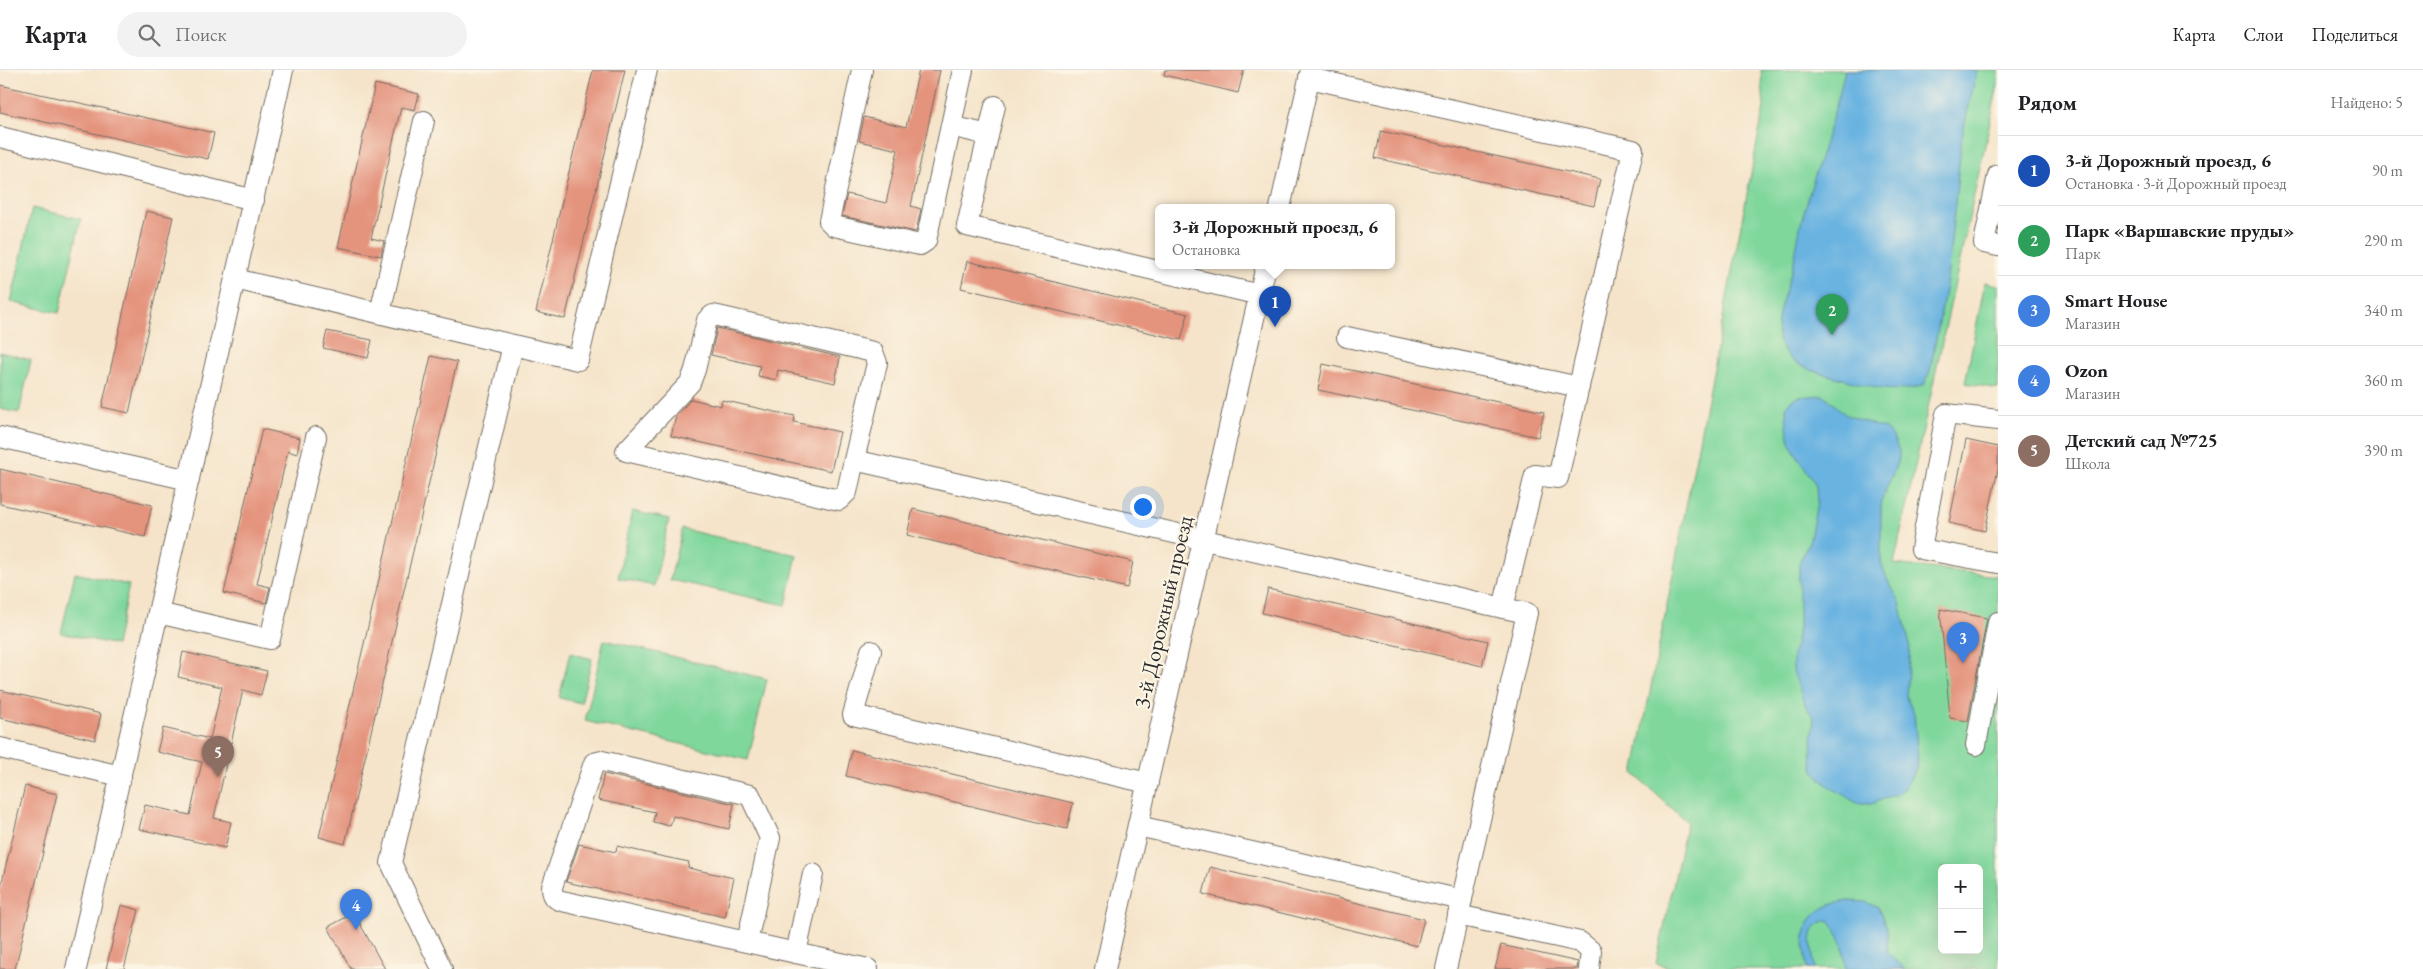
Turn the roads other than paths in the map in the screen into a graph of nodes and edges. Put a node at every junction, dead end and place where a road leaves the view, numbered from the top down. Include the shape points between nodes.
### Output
1 (283, 70) edge
2 (647, 70) edge
3 (862, 70) edge
4 (964, 70) edge
5 (1310, 74) edge
6 (995, 106) dead end
7 (424, 120) dead end
8 (951, 126) junction
9 (988, 135) junction
10 (0, 138) edge
11 (1998, 175) edge
12 (254, 200) junction
13 (1281, 204) edge
14 (1998, 246) edge
15 (1265, 269) edge
16 (235, 279) junction
17 (1260, 295) junction
18 (380, 313) junction
19 (1347, 337) dead end
20 (513, 344) junction
21 (1579, 387) junction
22 (1998, 420) edge
23 (0, 436) edge
24 (316, 436) dead end
25 (854, 460) junction
26 (189, 480) junction
27 (1204, 541) junction
28 (1998, 563) edge
29 (1503, 608) junction
30 (158, 613) junction
31 (1998, 622) edge
32 (871, 651) dead end
33 (1976, 745) dead end
34 (0, 748) edge
35 (121, 776) junction
36 (1148, 783) junction
37 (1138, 826) junction
38 (813, 874) dead end
39 (1460, 907) junction
40 (747, 942) junction
41 (796, 953) junction
42 (80, 968) edge
43 (442, 969) edge
44 (868, 969) edge
45 (1105, 969) edge
46 (1446, 969) edge
47 (1590, 969) edge

1 - 12 street
2 - 20 street via 578,360
3 - 8 street via 829,218 831,224 924,244
4 - 8 street
5 - 13 street
5 - 21 street via 1633,150
6 - 9 street
7 - 18 street
8 - 9 street
9 - 17 street via 967,226
10 - 12 street
11 - 14 street via 1984,243
12 - 16 street
15 - 17 street, 3-й Дорожный проезд
16 - 18 street
16 - 26 street
17 - 27 street, 3-й Дорожный проезд
18 - 20 street
19 - 21 street
20 - 43 street via 390,863
21 - 29 street via 1558,478 1535,475
22 - 28 street via 1946,414 1921,549
23 - 26 street
24 - 30 street via 270,639
25 - 25 street via 847,492 839,500 626,451 690,383 707,320 713,315 872,352 877,363
25 - 27 street
26 - 30 street
27 - 29 street
27 - 36 street, 3-й Дорожный проезд
29 - 39 street via 1527,613
30 - 35 street
31 - 33 street
32 - 36 street via 853,715
34 - 35 street
35 - 42 street
36 - 37 street, 3-й Дорожный проезд
37 - 39 street
37 - 45 street, 3-й Дорожный проезд
38 - 41 street
39 - 46 street
39 - 47 street via 1580,942 1591,950
40 - 40 street via 554,897 552,887 594,763 602,761 750,795 770,838
40 - 41 street
41 - 44 street

